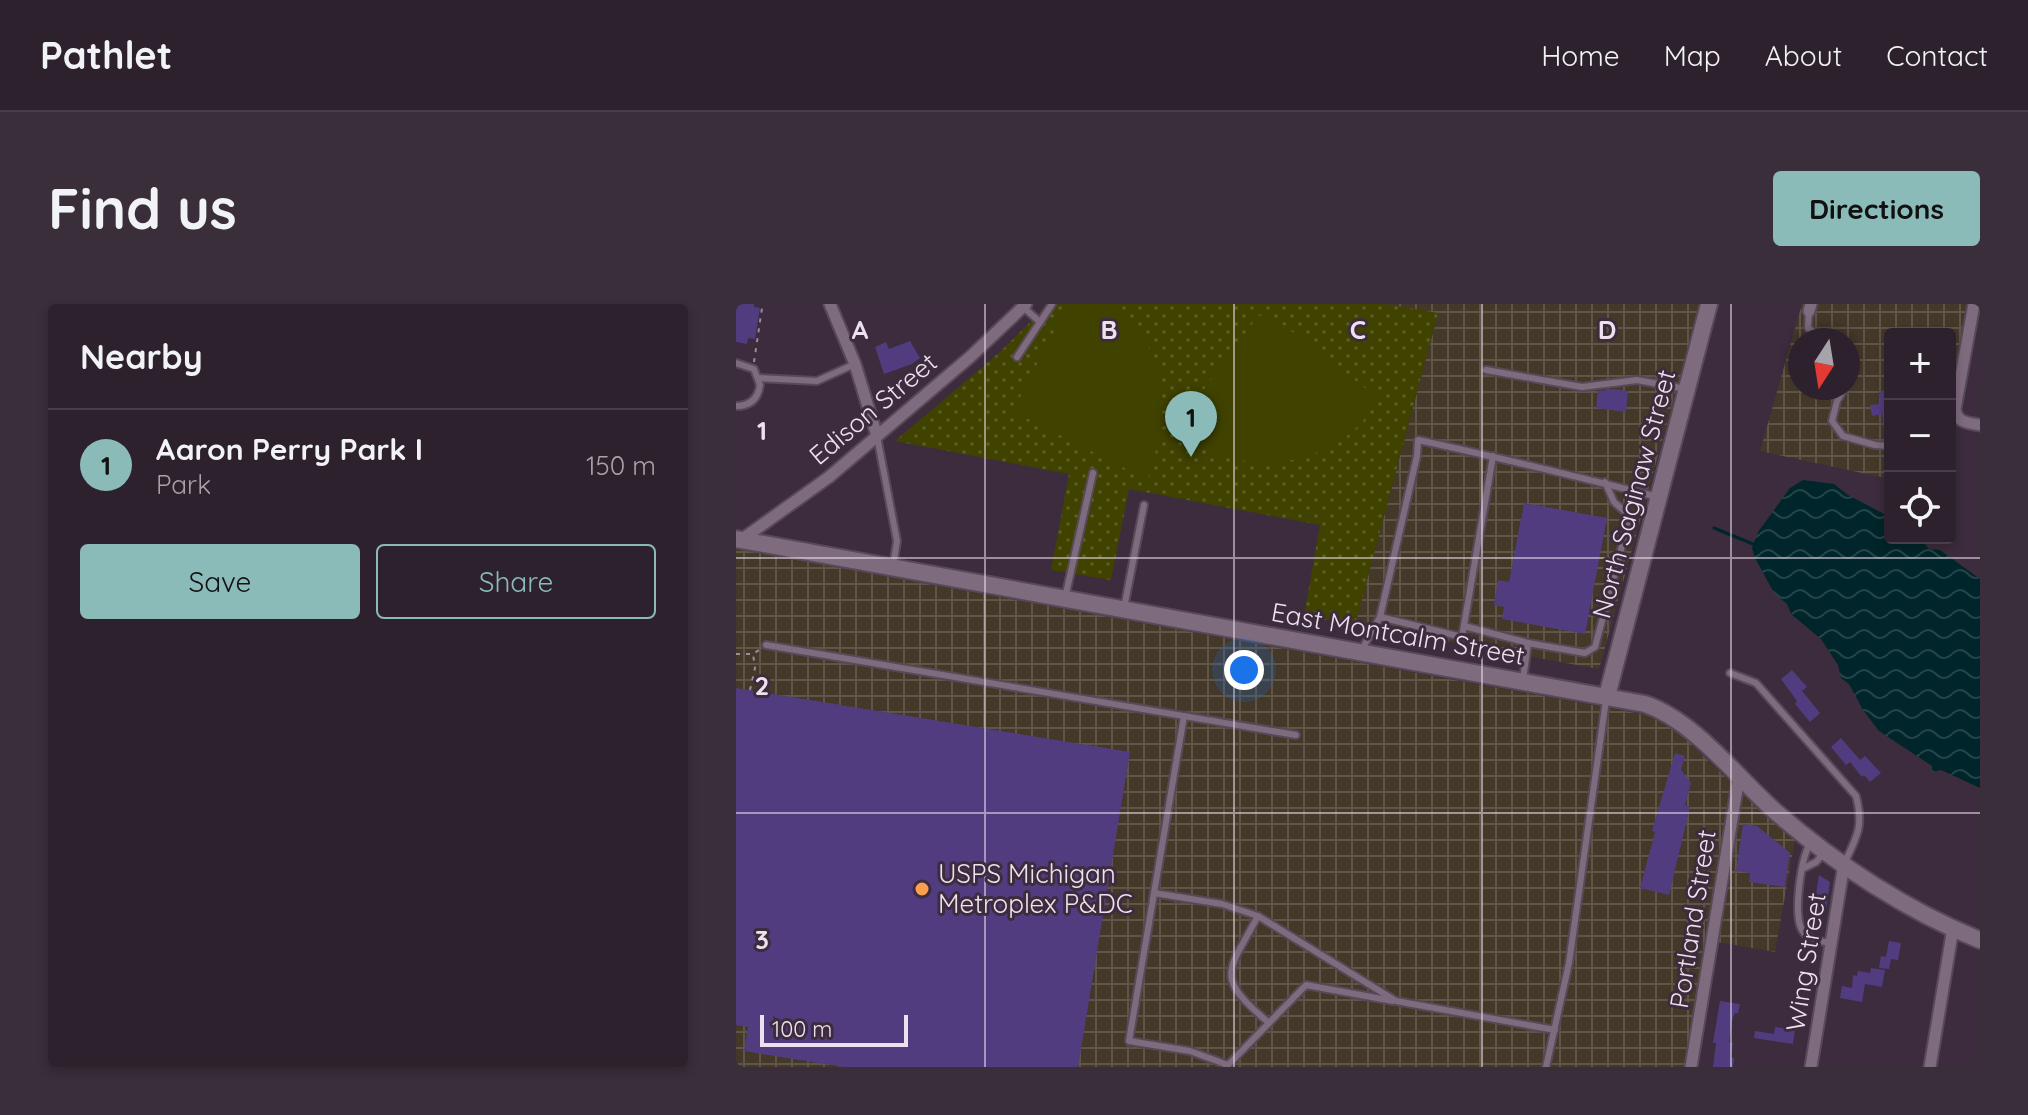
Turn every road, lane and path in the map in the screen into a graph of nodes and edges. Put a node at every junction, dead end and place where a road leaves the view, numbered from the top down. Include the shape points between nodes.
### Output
1 (760, 304) edge
2 (830, 304) edge
3 (1052, 304) edge
4 (1709, 304) edge
5 (1974, 304) edge
6 (1006, 306) edge
7 (1810, 308) edge
8 (1021, 309) edge
9 (1040, 322) junction
10 (1808, 328) edge
11 (1017, 357) dead end
12 (736, 363) edge
13 (855, 364) junction
14 (754, 369) junction
15 (1486, 370) dead end
16 (759, 378) junction
17 (1686, 389) junction
18 (1838, 400) edge
19 (736, 406) edge
20 (1980, 425) edge
21 (877, 436) junction
22 (1884, 446) edge
23 (1493, 456) junction
24 (1093, 473) dead end
25 (1605, 482) junction
26 (1658, 497) junction
27 (1144, 505) dead end
28 (739, 539) edge
29 (893, 566) junction
30 (1065, 598) junction
31 (1124, 608) junction
32 (1380, 617) junction
33 (1464, 626) junction
34 (1528, 643) junction
35 (766, 645) joint
36 (1361, 651) junction
37 (736, 654) edge
38 (753, 654) junction
39 (1730, 673) dead end
40 (1523, 681) junction
41 (750, 690) dead end
42 (1607, 696) junction
43 (1184, 716) junction
44 (1296, 735) dead end
45 (1739, 777) junction
46 (1819, 846) junction
47 (1844, 864) junction
48 (1804, 868) junction
49 (1154, 893) junction
50 (1258, 916) junction
51 (1953, 928) junction
52 (1978, 933) edge
53 (1831, 943) junction
54 (1396, 1001) junction
55 (1269, 1023) junction
56 (1555, 1030) junction
57 (1227, 1066) edge
58 (1546, 1067) edge
59 (1691, 1067) edge
60 (1811, 1067) edge
61 (1930, 1067) edge

1 - 14 path
2 - 13 street
3 - 9 lane
4 - 17 main road, North Saginaw Street
5 - 20 street via 1955,407 1962,421
6 - 8 street
7 - 10 lane
8 - 9 lane
8 - 21 street, Edison Street
9 - 11 lane
12 - 14 lane
13 - 16 lane via 817,381
13 - 21 street
14 - 16 lane
15 - 17 lane via 1582,387 1637,380
16 - 19 lane via 756,398
17 - 26 main road, North Saginaw Street
18 - 22 lane via 1832,421 1843,436
21 - 28 street, Edison Street via 821,483
21 - 29 lane via 897,541
23 - 25 lane
23 - 32 lane via 1418,440
23 - 33 lane
24 - 30 lane
25 - 26 lane
25 - 34 lane via 1614,502 1630,516 1595,647 1585,653
26 - 42 main road, North Saginaw Street
27 - 31 lane
28 - 29 main road, East Montcalm Street
29 - 30 main road, East Montcalm Street
30 - 31 main road, East Montcalm Street
31 - 36 main road, East Montcalm Street
32 - 33 lane via 1462,637
32 - 36 lane
33 - 34 lane
34 - 40 lane
35 - 38 path
35 - 43 lane
36 - 40 main road, East Montcalm Street
37 - 38 path
38 - 41 path
39 - 47 lane via 1756,683 1856,796 1861,815
40 - 42 main road, East Montcalm Street
42 - 45 main road, East Montcalm Street via 1675,717
42 - 56 lane
43 - 44 lane
43 - 49 lane
45 - 46 main road, East Montcalm Street
45 - 59 street, Portland Street
46 - 47 main road, East Montcalm Street
46 - 48 lane via 1816,862
46 - 48 lane via 1804,853
47 - 51 main road, East Montcalm Street
47 - 53 street, Wing Street
48 - 53 lane via 1798,902 1801,929 1810,938
49 - 50 lane
49 - 57 lane via 1129,1041 1190,1051
50 - 54 lane
50 - 55 lane via 1232,965 1230,983
51 - 52 main road, East Montcalm Street
51 - 61 street
53 - 60 street, Wing Street
54 - 55 lane via 1306,985
54 - 56 lane
55 - 57 lane
56 - 58 lane

